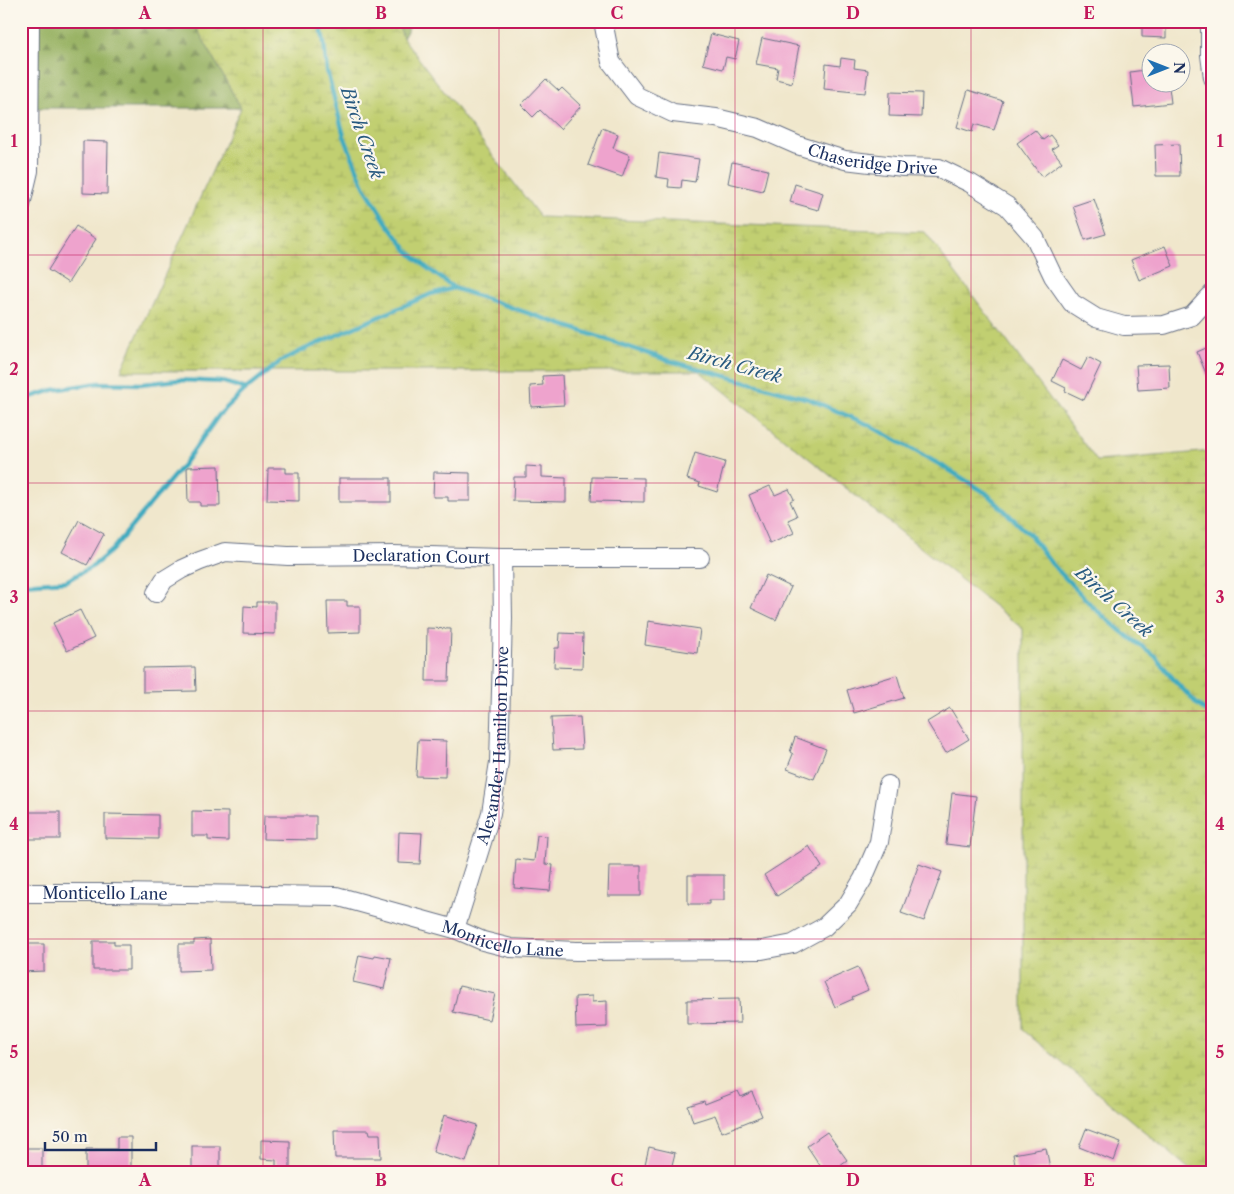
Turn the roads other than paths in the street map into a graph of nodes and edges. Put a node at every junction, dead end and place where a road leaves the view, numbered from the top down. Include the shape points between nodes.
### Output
1 (30, 21) edge
2 (603, 21) edge
3 (1210, 21) edge
4 (1213, 78) edge
5 (21, 205) edge
6 (1213, 293) edge
7 (502, 558) junction
8 (700, 558) dead end
9 (156, 594) dead end
10 (888, 785) dead end
11 (21, 893) edge
12 (455, 929) junction

1 - 5 street via 29,171
2 - 6 street, Chaseridge Drive via 611,62 637,96 674,113 758,128 845,160 939,168 970,183 1007,206 1034,238 1053,276 1072,303 1096,318 1124,326 1164,326 1192,316
3 - 4 street
7 - 8 street, Declaration Court
7 - 9 street, Declaration Court via 288,556 226,552 182,569 164,580
7 - 12 street, Alexander Hamilton Drive via 499,762 491,813
10 - 12 street, Monticello Lane via 879,842 863,879 848,904 824,927 793,944 762,950 576,951 511,948
11 - 12 street, Monticello Lane via 336,896

